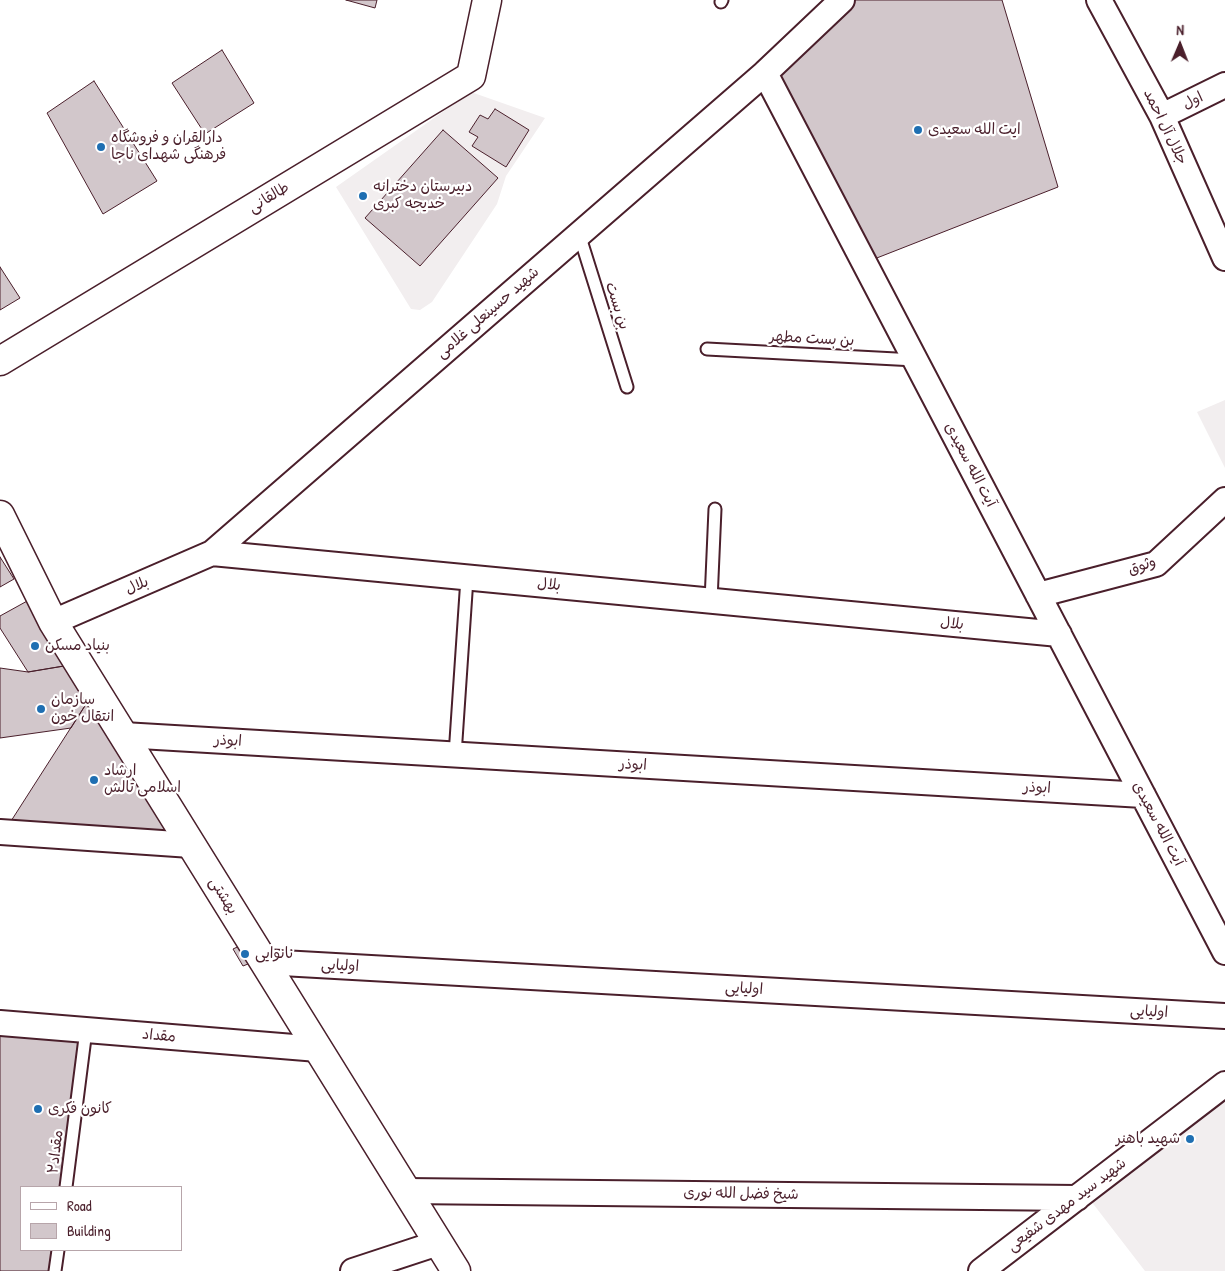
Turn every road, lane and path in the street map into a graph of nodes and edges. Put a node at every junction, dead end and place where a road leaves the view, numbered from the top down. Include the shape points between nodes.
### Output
1 (487, 0) edge
2 (842, 0) edge
3 (1099, 0) edge
4 (765, 73) junction
5 (1225, 85) edge
6 (1162, 116) junction
7 (579, 234) junction
8 (1225, 258) edge
9 (707, 349) dead end
10 (915, 360) junction
11 (0, 361) edge
12 (627, 387) dead end
13 (1225, 500) edge
14 (715, 509) dead end
15 (0, 515) edge
16 (212, 554) junction
17 (467, 578) junction
18 (1038, 595) junction
19 (711, 601) junction
20 (53, 622) junction
21 (1059, 634) junction
22 (123, 735) junction
23 (455, 755) junction
24 (1143, 795) junction
25 (0, 832) edge
26 (191, 845) junction
27 (1225, 952) edge
28 (264, 962) junction
29 (1225, 1016) edge
30 (0, 1024) edge
31 (86, 1030) junction
32 (318, 1049) junction
33 (1225, 1084) edge
34 (66, 1186) edge
35 (406, 1191) junction
36 (1077, 1198) junction
37 (438, 1243) junction
38 (58, 1251) edge
39 (55, 1271) edge
40 (353, 1271) edge
41 (456, 1271) edge
42 (981, 1271) edge

1 - 11 street, طالقانی via 471,76
2 - 4 street
3 - 6 street, جلال آل احمد
4 - 7 street, شهید حسینعلی غلامی
4 - 10 street, آیت الله سعیدی
5 - 6 street, اول
6 - 8 street, جلال آل احمد
7 - 12 lane, بن بست
7 - 16 street, شهید حسینعلی غلامی
9 - 10 lane, بن بست مطهر
10 - 18 street, آیت الله سعیدی
13 - 18 street, وثوق via 1156,564
14 - 19 lane
15 - 20 street, بهشتی
16 - 17 street, بلال
16 - 20 street, بلال
17 - 19 street, بلال
17 - 23 lane
18 - 21 street, آیت الله سعیدی
19 - 21 street, بلال
20 - 22 street, بهشتی
21 - 24 street, آیت الله سعیدی
22 - 23 street, ابوذر
22 - 26 street, بهشتی
23 - 24 street, ابوذر
24 - 27 street, آیت الله سعیدی
25 - 26 street
26 - 28 street, بهشتی
28 - 29 street, اولیایی
28 - 32 street, بهشتی
30 - 31 street, مقداد
31 - 32 street, مقداد
31 - 34 lane, مقداد۲
32 - 35 street, بهشتی
33 - 36 street, شهید سید مهدی شفیعی
35 - 36 street, شیخ فضل الله نوری
35 - 37 street, بهشتی
36 - 42 street, شهید سید مهدی شفیعی
37 - 40 street
37 - 41 street, بهشتی
38 - 39 lane

